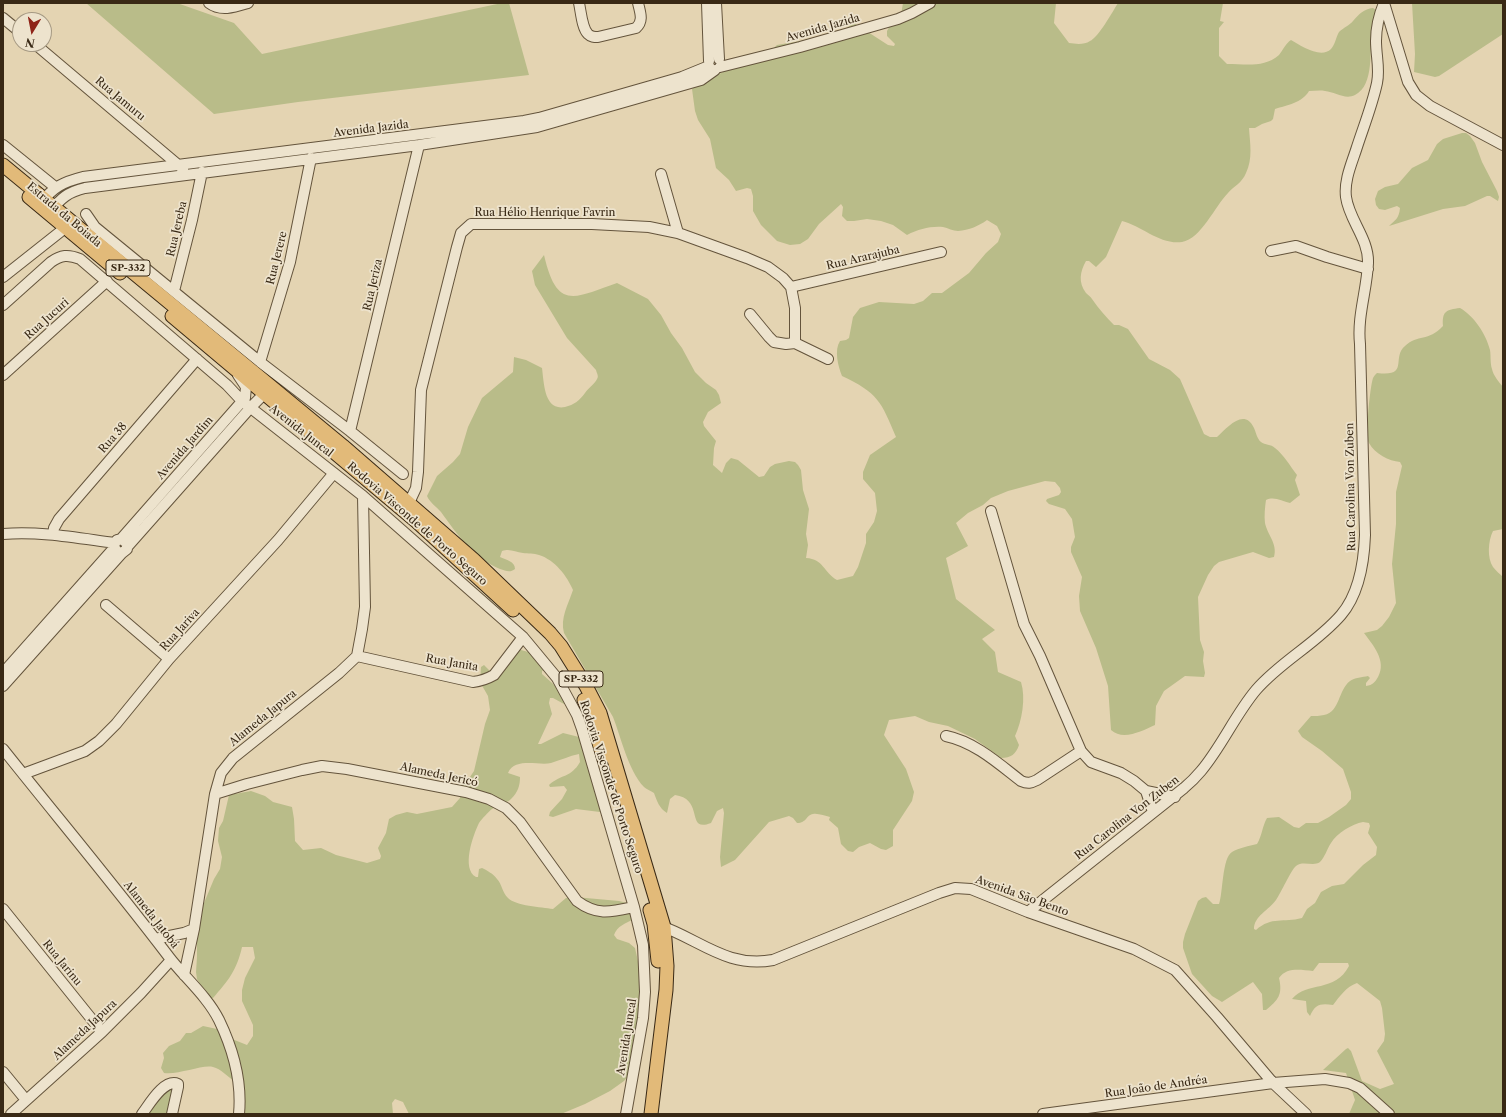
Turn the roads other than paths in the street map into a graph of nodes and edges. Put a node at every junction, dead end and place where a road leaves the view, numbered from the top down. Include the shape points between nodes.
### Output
1 (209, 3) edge
2 (248, 3) edge
3 (579, 3) edge
4 (638, 3) edge
5 (707, 3) edge
6 (716, 3) edge
7 (930, 3) edge
8 (1384, 3) edge
9 (3, 18) edge
10 (12, 25) edge
11 (45, 52) edge
12 (714, 65) junction
13 (419, 141) junction
14 (3, 145) edge
15 (1503, 145) edge
16 (311, 154) junction
17 (3, 165) edge
18 (180, 166) junction
19 (202, 172) junction
20 (188, 174) junction
21 (661, 174) dead end
22 (3, 176) edge
23 (55, 187) junction
24 (41, 202) junction
25 (52, 210) junction
26 (86, 214) dead end
27 (65, 228) junction
28 (678, 233) junction
29 (1271, 251) dead end
30 (941, 252) dead end
31 (1368, 269) junction
32 (3, 277) edge
33 (107, 281) junction
34 (791, 287) junction
35 (174, 291) junction
36 (3, 305) edge
37 (750, 314) dead end
38 (795, 343) junction
39 (197, 359) junction
40 (828, 360) dead end
41 (257, 367) junction
42 (235, 370) junction
43 (3, 375) edge
44 (262, 393) junction
45 (246, 404) junction
46 (350, 431) junction
47 (334, 473) junction
48 (403, 474) dead end
49 (363, 496) junction
50 (410, 503) junction
51 (991, 511) dead end
52 (3, 534) edge
53 (53, 534) junction
54 (120, 546) junction
55 (106, 605) dead end
56 (523, 637) junction
57 (357, 656) junction
58 (169, 659) junction
59 (3, 673) edge
60 (3, 686) edge
61 (946, 736) dead end
62 (3, 748) edge
63 (1081, 751) junction
64 (23, 774) junction
65 (1146, 791) junction
66 (215, 794) junction
67 (1175, 797) junction
68 (1153, 812) junction
69 (634, 907) junction
70 (3, 909) edge
71 (1028, 912) junction
72 (659, 926) junction
73 (194, 929) junction
74 (155, 939) junction
75 (171, 960) junction
76 (184, 975) junction
77 (102, 1032) junction
78 (3, 1072) edge
79 (1273, 1083) junction
80 (26, 1100) junction
81 (1077, 1112) edge
82 (11, 1114) edge
83 (142, 1114) edge
84 (172, 1114) edge
85 (239, 1114) edge
86 (626, 1114) edge
87 (642, 1114) edge
88 (651, 1114) edge
89 (1043, 1114) edge
90 (1306, 1114) edge
91 (1389, 1114) edge

1 - 2 street via 222,9
3 - 4 street via 584,27 592,37 636,28 641,22
5 - 12 street
6 - 12 street
7 - 12 street, Avenida Jazida via 898,19 800,47
8 - 15 street via 1408,82 1416,95 1430,106
8 - 31 street, Rua Carolina Von Zuben via 1376,27 1379,64 1377,82 1347,178 1346,190 1350,210 1368,255
9 - 10 street
11 - 18 street, Rua Jamuru
12 - 13 street, Avenida Jazida via 539,118
13 - 16 street, Avenida Jazida
13 - 46 street, Rua Jeriza
14 - 23 street
16 - 18 street, Avenida Jazida
16 - 19 street, Avenida Jazida
16 - 41 street, Rua Jerere via 290,262
17 - 24 main road, Estrada da Boiada / SP-332
18 - 20 street, Rua Jamuru
18 - 23 street, Avenida Jazida via 83,177
19 - 20 street, Avenida Jazida
19 - 35 street, Rua Jereba
20 - 25 street, Avenida Jazida via 72,191
21 - 28 street
22 - 24 main road, Estrada da Boiada / SP-332
23 - 24 street, Avenida Jazida
24 - 25 main road, Estrada da Boiada / SP-332
25 - 27 main road, Estrada da Boiada / SP-332
25 - 41 main road, Estrada da Boiada / SP-332
26 - 35 street via 95,227
27 - 32 street
27 - 42 main road, Estrada da Boiada / SP-332
28 - 34 street, Rua Hélio Henrique Favrin via 768,267
28 - 50 street, Rua Hélio Henrique Favrin via 649,227 592,224 477,223 466,228 456,247 421,390 418,472 416,488
29 - 31 street via 1296,246
30 - 34 street, Rua Ararajuba
31 - 67 street, Rua Carolina Von Zuben via 1358,330 1365,535 1364,559 1359,580 1342,615 1256,690 1202,771
33 - 36 street, Avenida Juncal via 80,259 67,255 51,262
33 - 39 street, Avenida Juncal
33 - 43 street, Rua Jucuri
34 - 38 street
35 - 41 street
37 - 38 street via 774,342
38 - 40 street
39 - 45 street, Avenida Juncal
39 - 53 street, Rua 38 via 59,519
41 - 44 main road via 263,383
41 - 46 street
41 - 50 main road, Rodovia Visconde de Porto Seguro / SP-332
42 - 44 main road, Rodovia Visconde de Porto Seguro / SP-332
42 - 45 street via 246,387
44 - 45 street, Avenida Jardim via 260,398
44 - 72 main road, Rodovia Visconde de Porto Seguro / SP-332 via 293,416 416,521 532,627 554,651 579,690 590,716
45 - 47 street, Avenida Juncal
45 - 54 street, Avenida Jardim
46 - 48 street
47 - 49 street, Avenida Juncal
47 - 58 street, Rua Jariva via 278,540
49 - 56 street, Avenida Juncal
49 - 57 street via 365,608
50 - 72 main road, Rodovia Visconde de Porto Seguro / SP-332 via 550,633 582,680 600,713
51 - 63 street via 1024,624
52 - 53 street
53 - 54 street
54 - 59 street, Avenida Jardim
54 - 60 street, Avenida Jardim
55 - 58 street
56 - 57 street, Rua Janita via 494,675 473,682
56 - 69 street, Avenida Juncal via 557,678 577,715
57 - 66 street, Alameda Japura via 233,758 221,773
58 - 64 street, Rua Jariva via 99,741 85,751
61 - 63 street via 970,744 1026,783 1037,780
62 - 64 street, Alameda Jatobá
63 - 65 street via 1091,762 1121,773
64 - 74 street, Alameda Jatobá
65 - 67 street
65 - 68 street
66 - 69 street, Alameda Jericó via 322,766 466,792 489,799 506,808 520,822 577,901 586,908 611,912
66 - 73 street, Alameda Japura
67 - 68 street, Rua Carolina Von Zuben
68 - 71 street, Rua Carolina Von Zuben
69 - 86 street, Avenida Juncal via 643,945 646,992
70 - 77 street, Rua Jarinu
71 - 72 street, Avenida São Bento via 970,890 955,888 773,960 761,962 748,962 723,955
71 - 79 street, Avenida São Bento via 1134,948 1175,970
72 - 87 main road, Rodovia Visconde de Porto Seguro / SP-332 via 658,991
72 - 88 main road, Rodovia Visconde de Porto Seguro / SP-332 via 667,966 666,990
73 - 74 street
73 - 76 street, Alameda Japura
74 - 75 street, Alameda Jatobá
75 - 76 street, Alameda Jatobá
75 - 77 street, Alameda Japura
76 - 85 street, Alameda Jatobá via 207,1000 219,1020 237,1071
77 - 80 street, Alameda Japura
78 - 80 street
79 - 81 street, Rua João de Andréa
79 - 90 street, Avenida São Bento
79 - 91 street, Rua João de Andréa via 1324,1079 1349,1083 1360,1088
80 - 82 street, Alameda Japura
81 - 89 street, Rua João de Andréa
83 - 84 street via 161,1089 175,1082 178,1087

